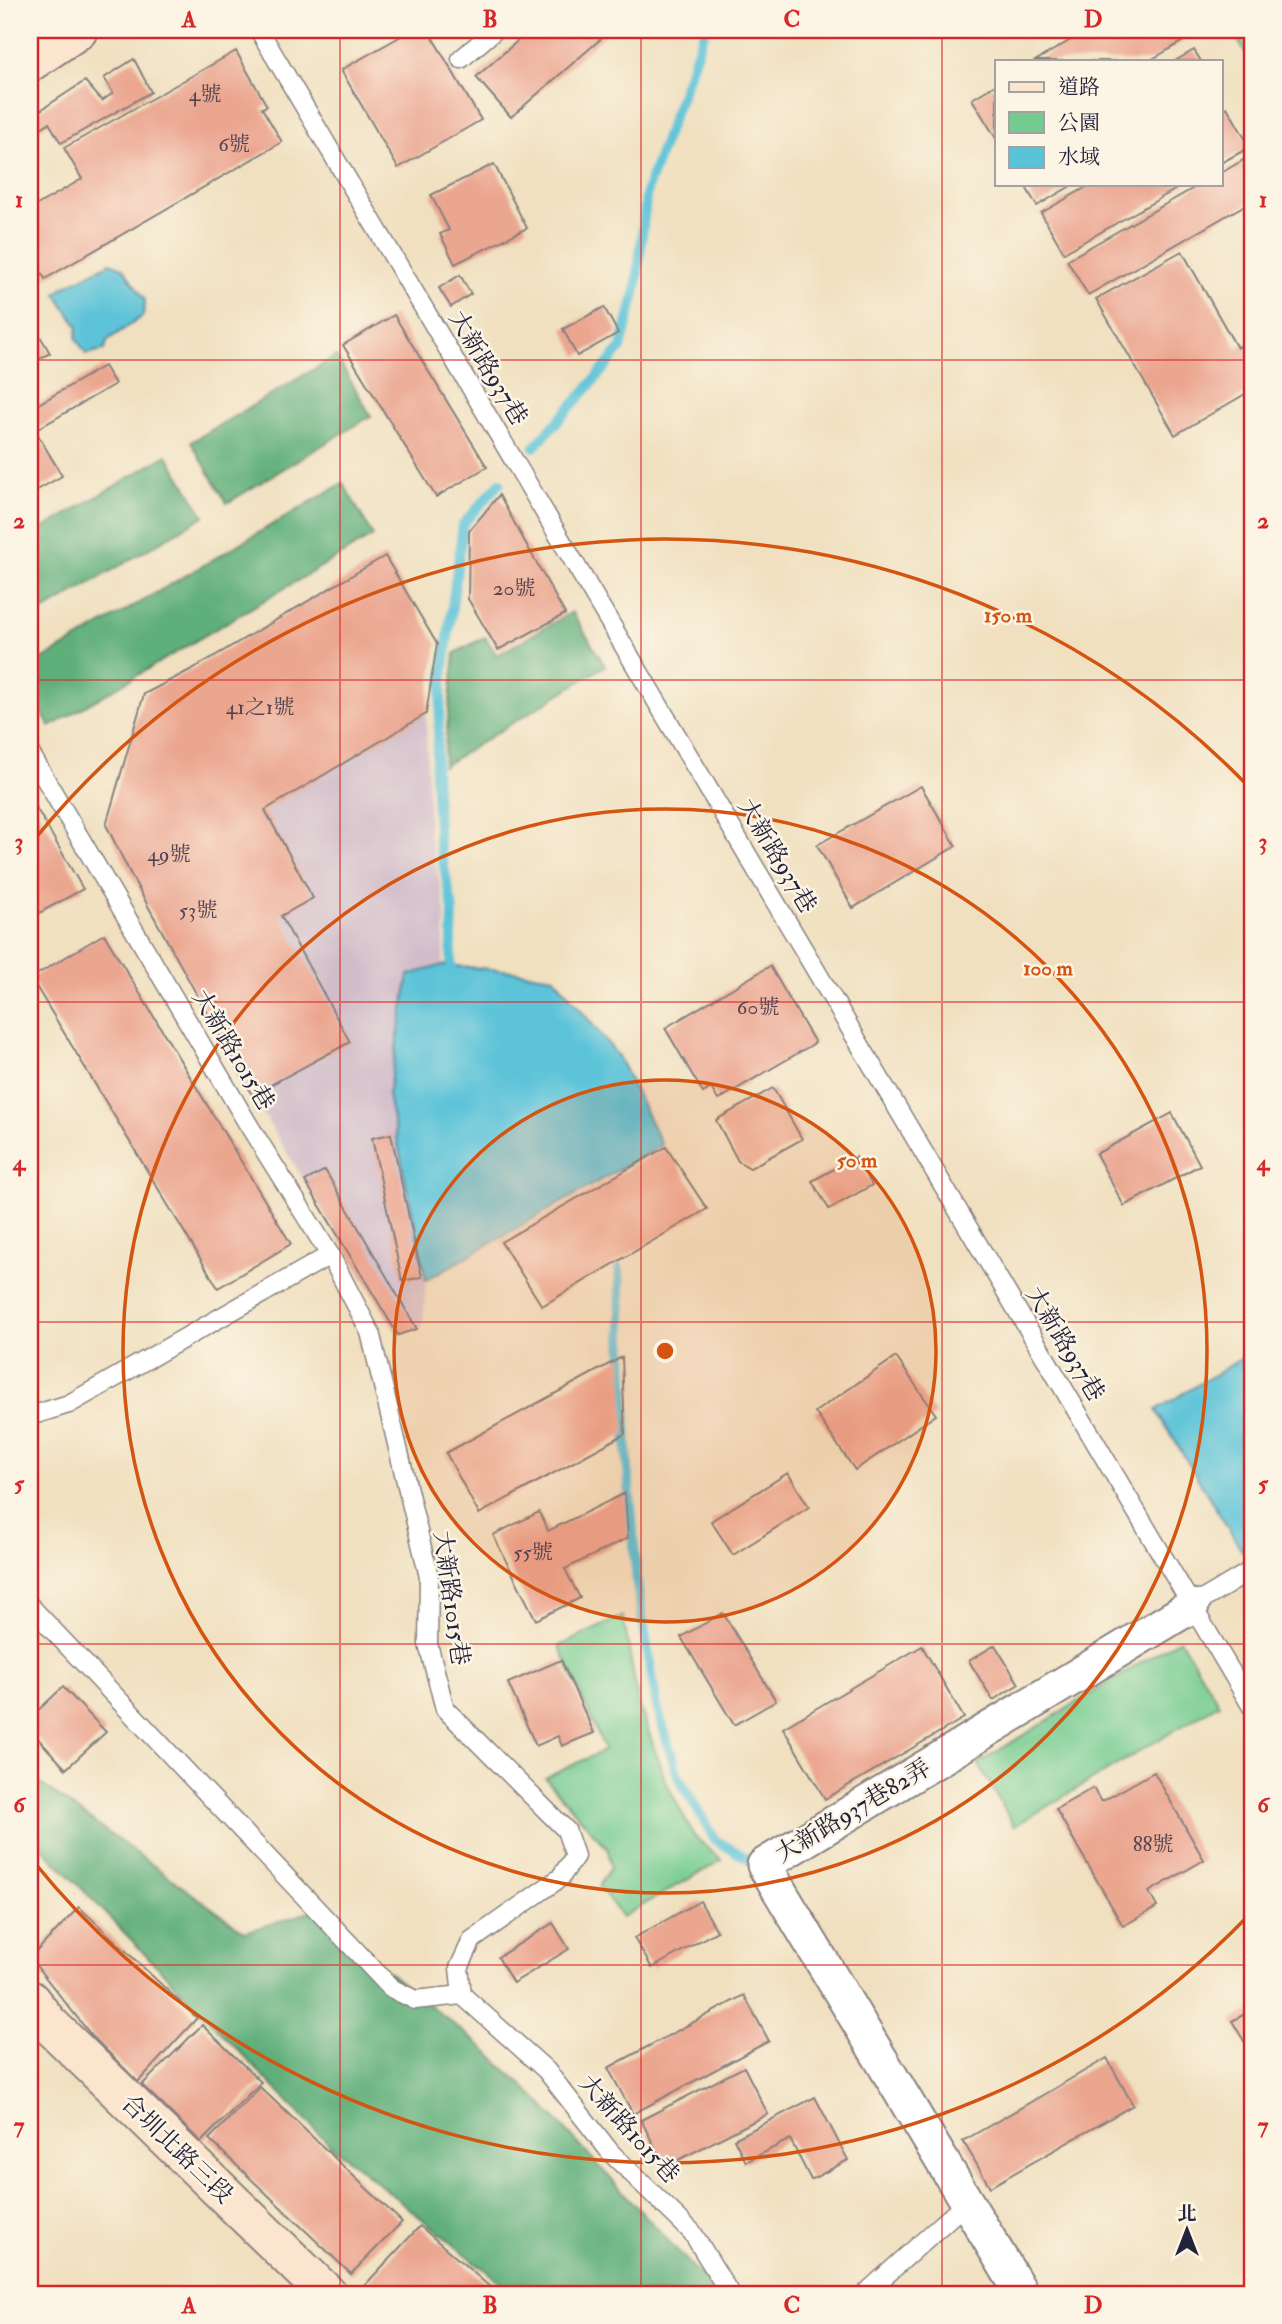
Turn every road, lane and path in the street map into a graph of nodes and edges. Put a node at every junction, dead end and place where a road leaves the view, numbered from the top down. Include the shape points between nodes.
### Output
1 (78, 30) edge
2 (259, 30) edge
3 (495, 30) edge
4 (461, 59) dead end
5 (30, 62) edge
6 (30, 753) edge
7 (330, 1255) junction
8 (30, 1416) edge
9 (1252, 1570) edge
10 (30, 1606) edge
11 (1192, 1606) junction
12 (1252, 1707) edge
13 (462, 1995) junction
14 (30, 2000) edge
15 (967, 2202) junction
16 (327, 2294) edge
17 (730, 2294) edge
18 (865, 2294) edge
19 (1023, 2294) edge

1 - 5 street
2 - 11 lane, 大新路937巷
3 - 4 lane
6 - 7 lane, 大新路1015巷
7 - 8 lane via 69,1404
7 - 13 lane, 大新路1015巷 via 370,1332 429,1577 428,1644 445,1709 566,1830 575,1856 560,1878 472,1940 459,1968
9 - 11 lane
10 - 13 lane via 391,1988 415,2000
11 - 12 lane, 大新路937巷
11 - 15 street, 大新路937巷82弄 via 764,1865
13 - 17 lane, 大新路1015巷 via 546,2070 611,2153 692,2232
14 - 16 street, 合圳北路三段 via 48,2023
15 - 18 lane
15 - 19 street, 大新路937巷82弄

